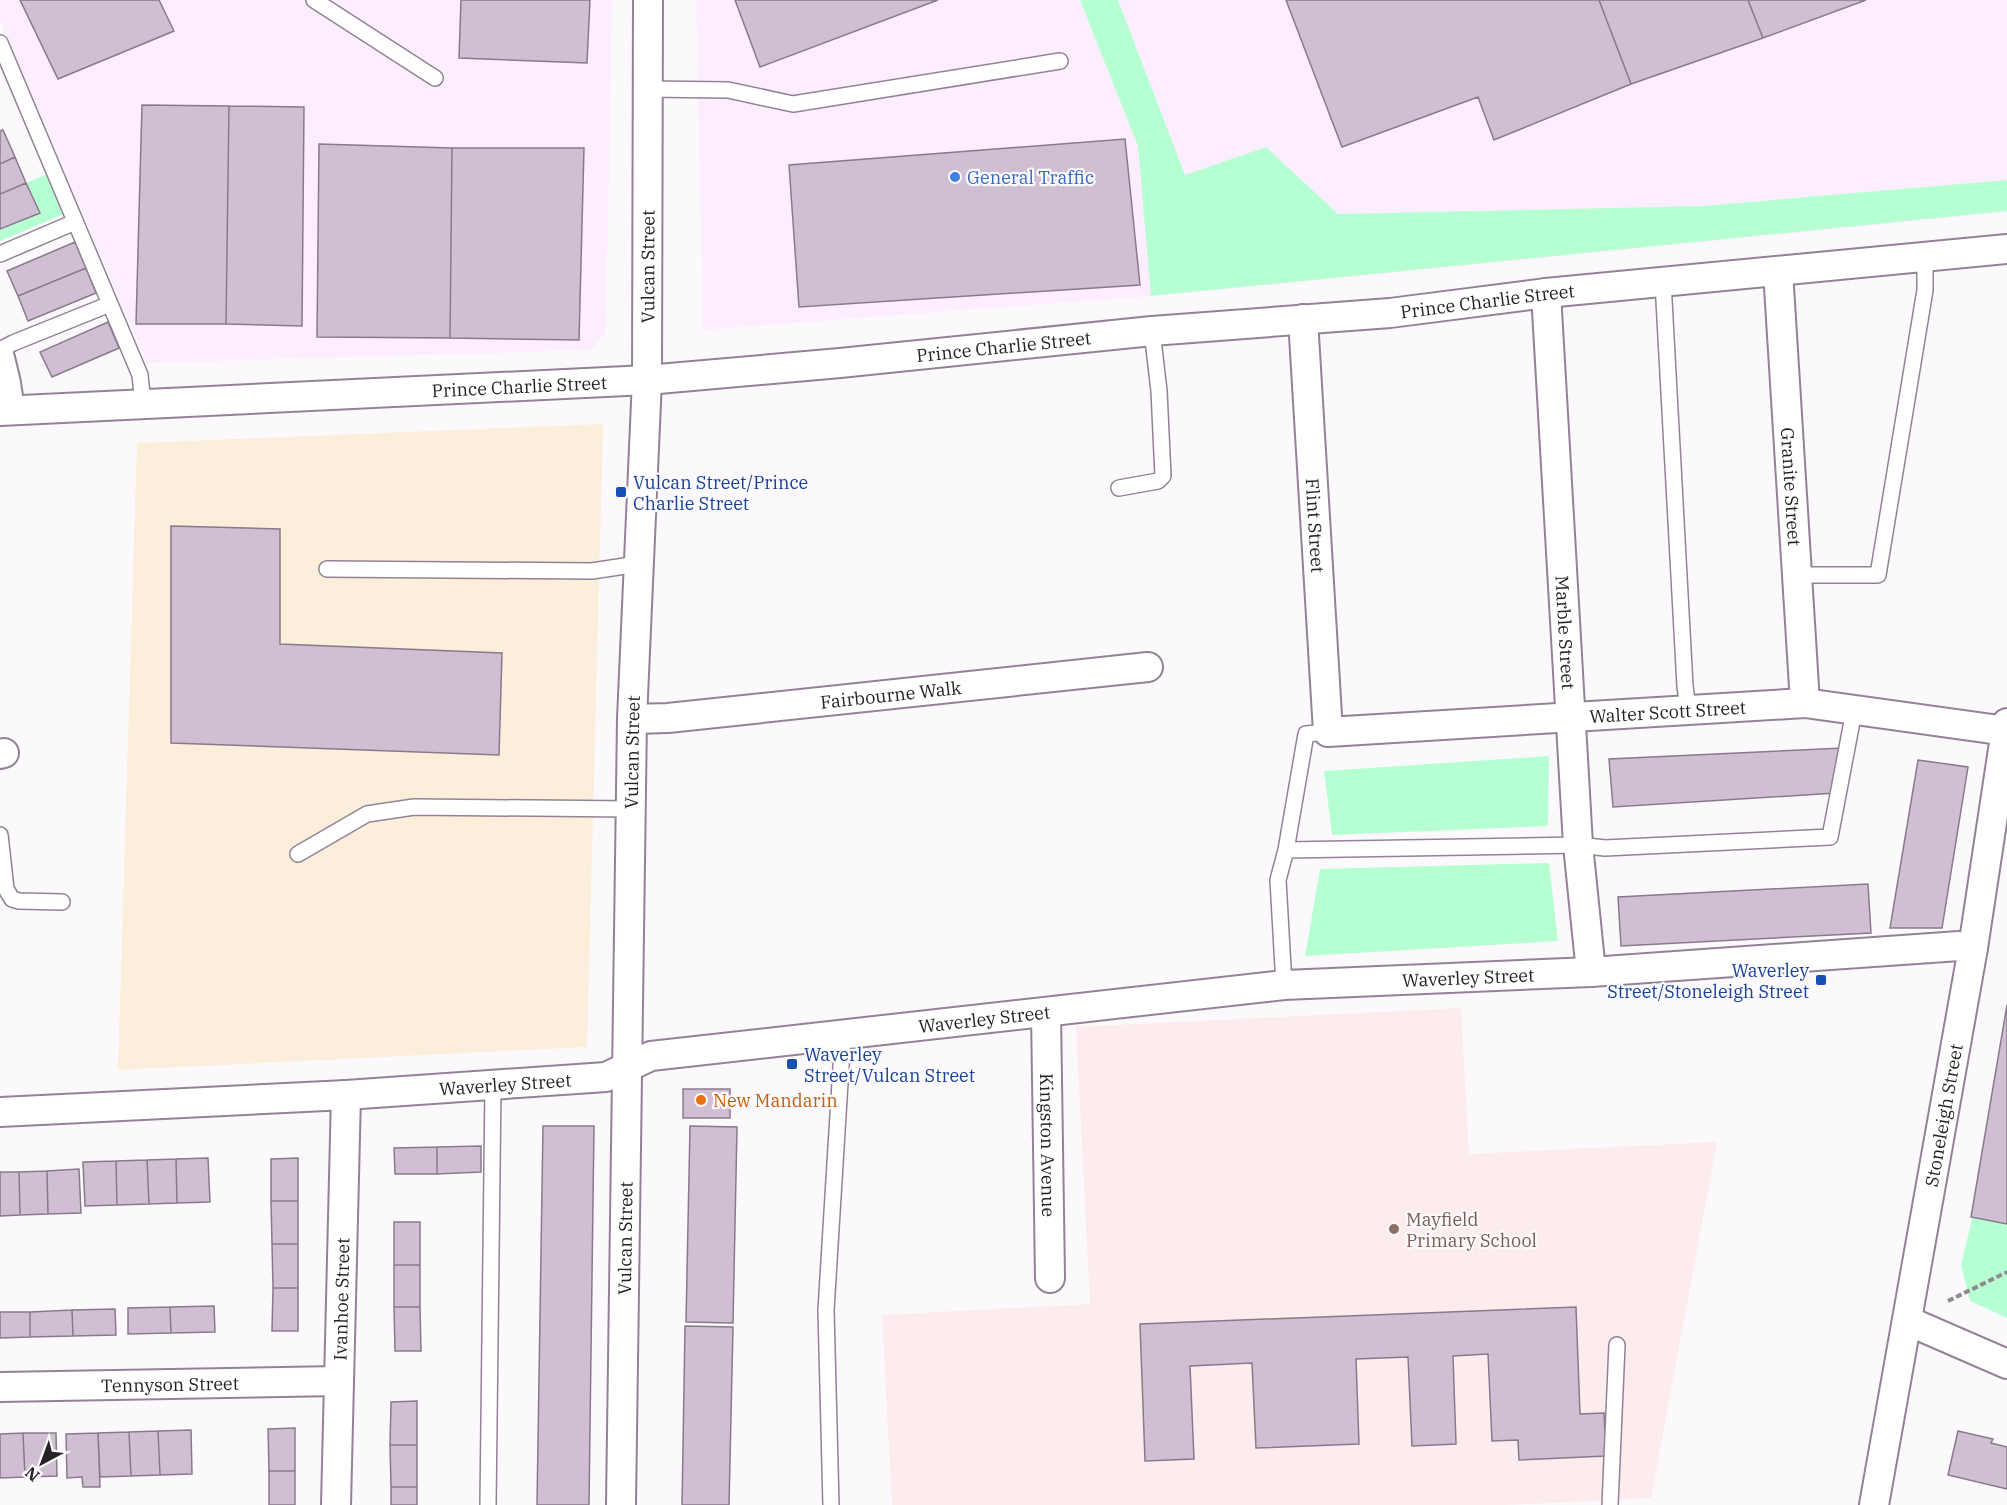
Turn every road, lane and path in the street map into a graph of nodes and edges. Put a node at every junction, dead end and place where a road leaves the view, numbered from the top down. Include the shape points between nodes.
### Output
1 (314, 0) edge
2 (648, 0) edge
3 (0, 43) edge
4 (1060, 61) dead end
5 (435, 78) dead end
6 (647, 89) junction
7 (75, 222) junction
8 (2007, 249) edge
9 (0, 254) edge
10 (1925, 258) junction
11 (1778, 271) junction
12 (1663, 282) junction
13 (1546, 293) junction
14 (110, 304) junction
15 (1303, 319) junction
16 (1152, 331) junction
17 (0, 350) edge
18 (0, 358) edge
19 (647, 380) junction
20 (143, 404) junction
21 (5, 410) edge
22 (1119, 488) dead end
23 (638, 564) junction
24 (327, 568) dead end
25 (1796, 575) junction
26 (1148, 667) dead end
27 (1805, 703) junction
28 (1688, 709) junction
29 (1854, 711) junction
30 (1570, 716) junction
31 (632, 719) junction
32 (2006, 727) edge
33 (1328, 732) junction
34 (631, 809) junction
35 (0, 835) edge
36 (1578, 845) junction
37 (1286, 850) junction
38 (298, 854) dead end
39 (62, 902) dead end
40 (1973, 948) junction
41 (1591, 972) junction
42 (1284, 985) junction
43 (1046, 1013) junction
44 (843, 1034) junction
45 (627, 1068) junction
46 (493, 1085) junction
47 (346, 1095) junction
48 (0, 1112) edge
49 (2007, 1272) edge
50 (1050, 1278) dead end
51 (1908, 1322) junction
52 (1617, 1345) dead end
53 (2007, 1364) edge
54 (338, 1381) junction
55 (0, 1387) edge
56 (336, 1505) edge
57 (488, 1505) edge
58 (621, 1505) edge
59 (831, 1505) edge
60 (1610, 1505) edge
61 (1874, 1505) edge

1 - 5 lane
2 - 6 street, Vulcan Street
3 - 7 lane
4 - 6 lane via 793,104 728,90
6 - 19 street, Vulcan Street
7 - 9 lane
7 - 14 lane
8 - 10 street, Prince Charlie Street
10 - 11 street, Prince Charlie Street
10 - 25 lane via 1925,290 1878,575
11 - 12 street, Prince Charlie Street
11 - 25 street, Granite Street
12 - 13 street, Prince Charlie Street
12 - 28 lane
13 - 15 street, Prince Charlie Street via 1390,313
13 - 30 street, Marble Street
14 - 17 lane
14 - 20 lane via 140,375
15 - 16 street, Prince Charlie Street
15 - 33 street, Flint Street
16 - 19 street, Prince Charlie Street
16 - 22 lane via 1163,476 1158,481
18 - 21 street via 6,383
19 - 20 street, Prince Charlie Street
19 - 23 street, Vulcan Street
20 - 21 street, Prince Charlie Street
23 - 24 lane via 592,571
23 - 31 street, Vulcan Street
25 - 27 street, Granite Street
26 - 31 street, Fairbourne Walk
27 - 28 street, Walter Scott Street
27 - 29 street, Walter Scott Street
28 - 30 street, Walter Scott Street
29 - 32 street, Walter Scott Street
29 - 36 lane via 1830,837 1605,848
30 - 33 street, Walter Scott Street
30 - 36 street, Marble Street
31 - 34 street, Vulcan Street
32 - 40 street, Stoneleigh Street
33 - 37 lane via 1306,734
34 - 38 lane via 414,807 367,814
34 - 45 street, Vulcan Street
35 - 39 lane via 6,889 12,898
36 - 37 lane
36 - 41 street, Marble Street
37 - 42 lane via 1278,880
40 - 41 street, Waverley Street
40 - 51 street, Stoneleigh Street
41 - 42 street, Waverley Street
42 - 43 street, Waverley Street
43 - 44 street, Waverley Street
43 - 50 street, Kingston Avenue
44 - 45 street, Waverley Street via 651,1056
44 - 59 lane via 826,1310
45 - 46 street, Waverley Street via 606,1077
45 - 58 street, Vulcan Street
46 - 47 street, Waverley Street
46 - 57 lane
47 - 48 street, Waverley Street
47 - 54 street, Ivanhoe Street
49 - 51 path
51 - 53 street
51 - 61 street, Stoneleigh Street
52 - 60 lane
54 - 55 street, Tennyson Street
54 - 56 street, Ivanhoe Street

